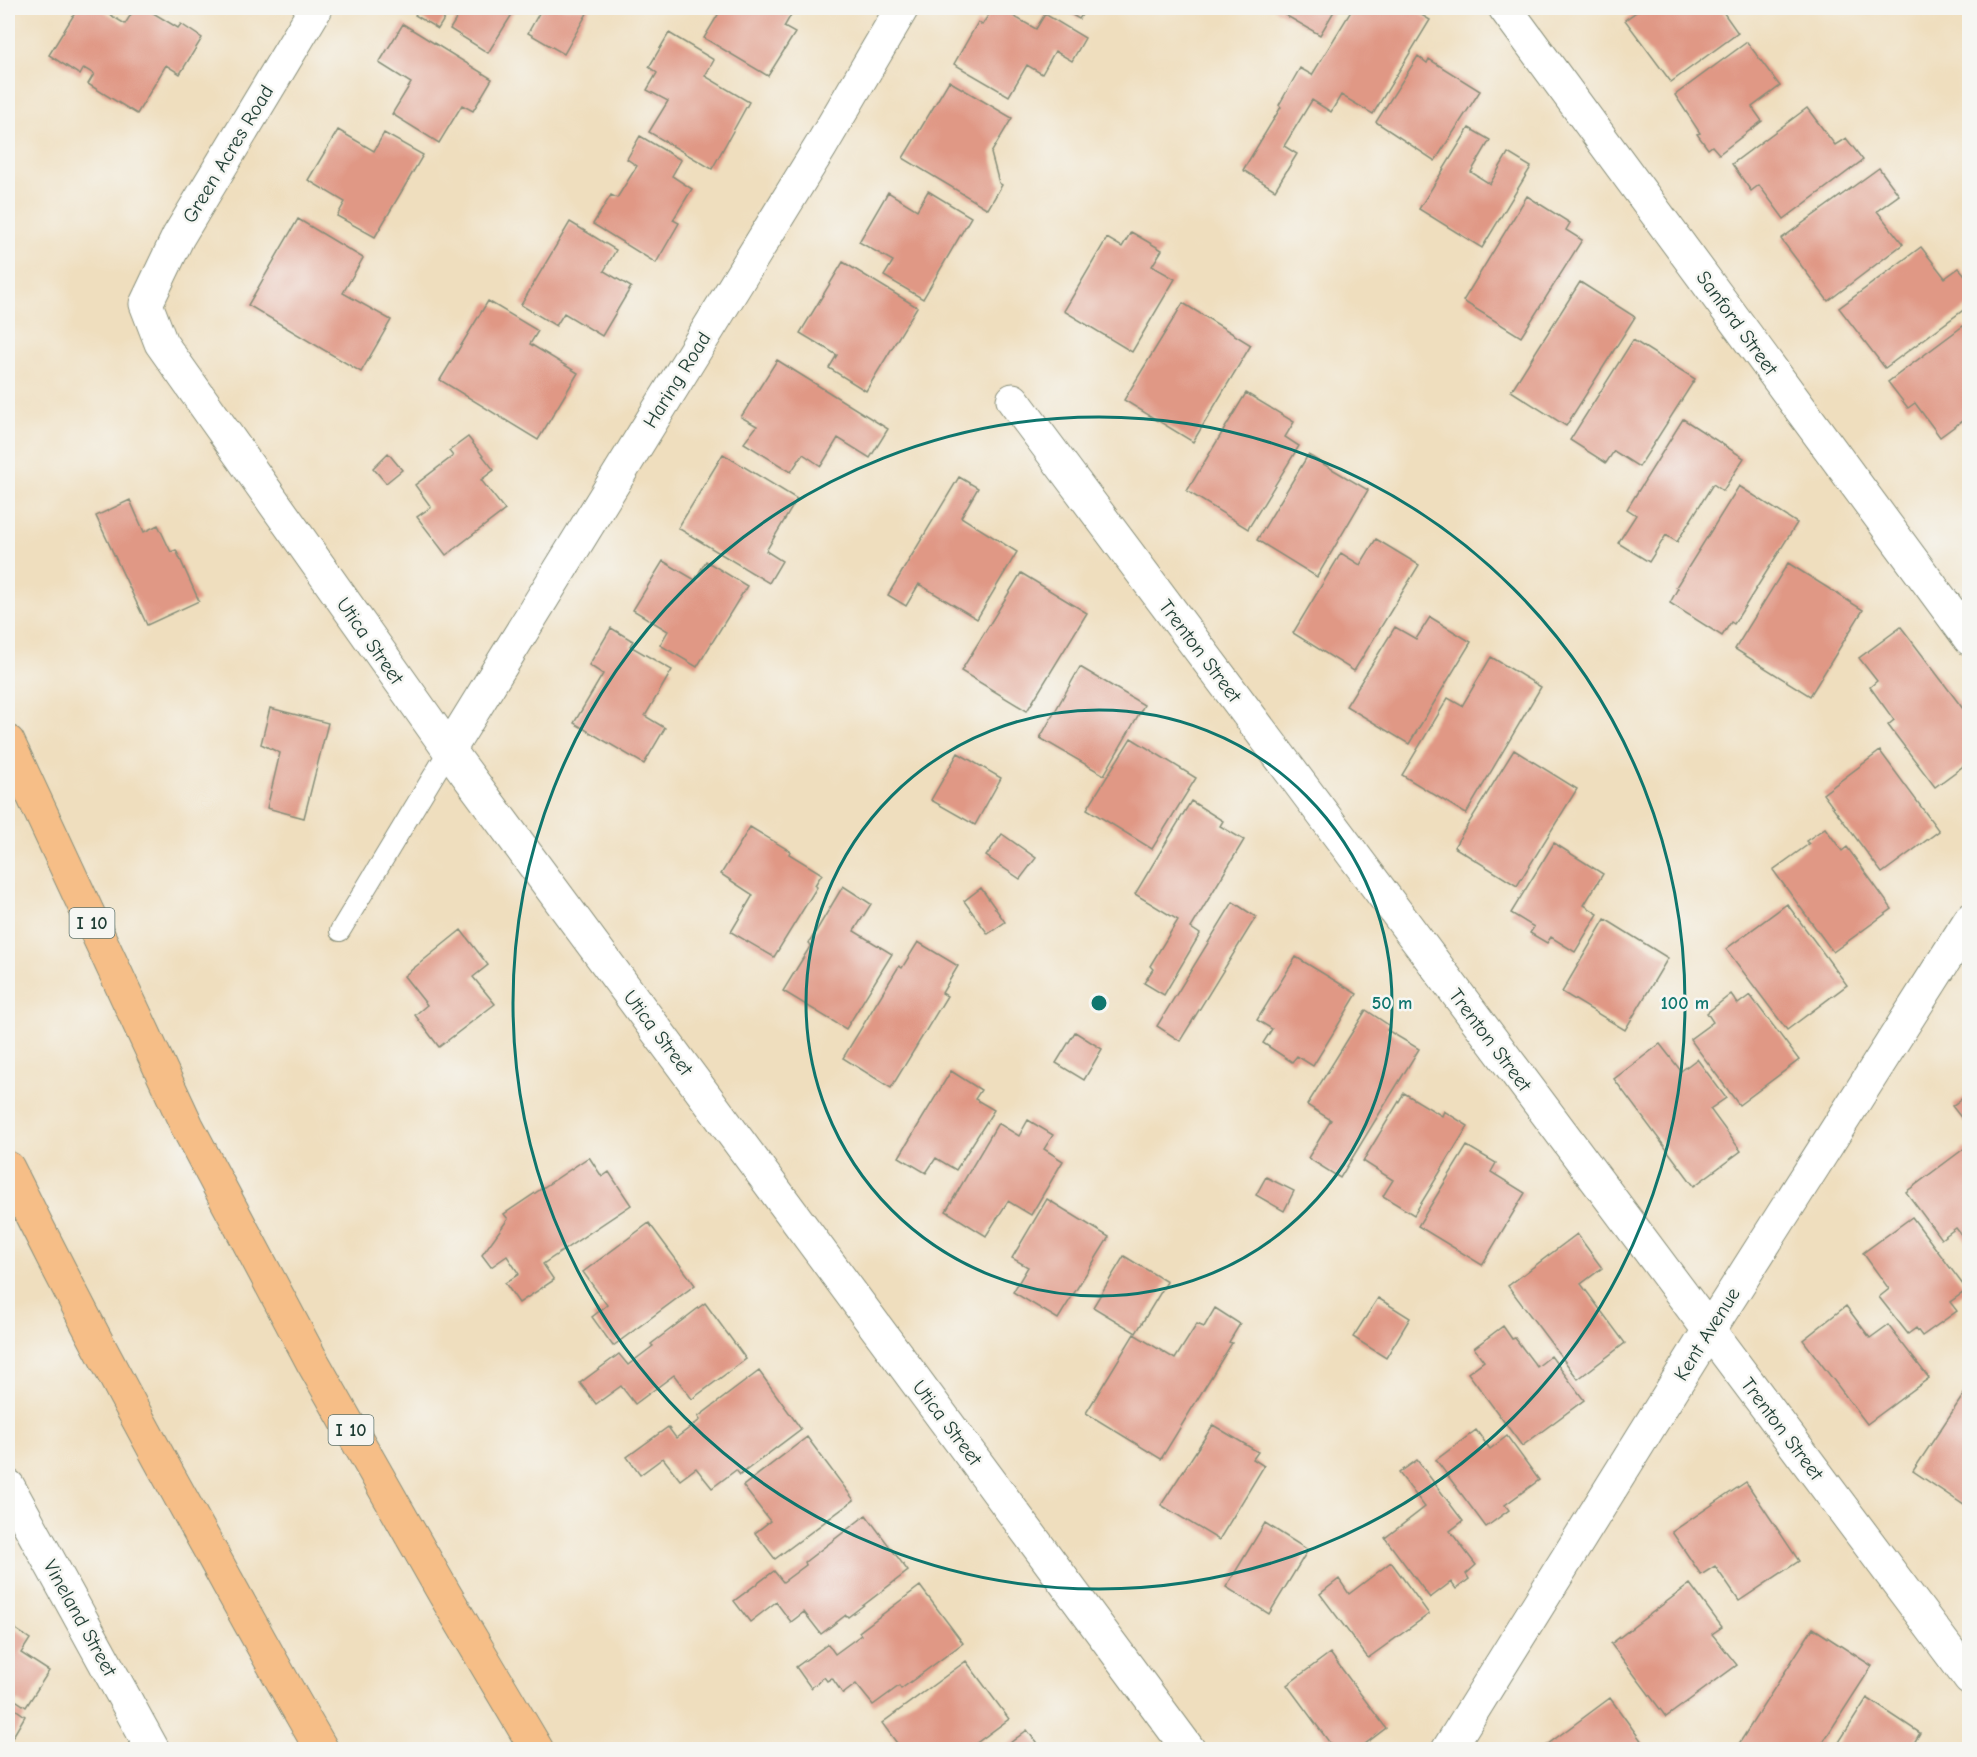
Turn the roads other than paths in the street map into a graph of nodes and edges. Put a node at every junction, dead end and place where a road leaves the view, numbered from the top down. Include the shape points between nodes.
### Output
1 (316, 8) edge
2 (902, 8) edge
3 (1505, 8) edge
4 (146, 304) joint
5 (1013, 400) dead end
6 (1970, 639) edge
7 (8, 742) edge
8 (449, 750) junction
9 (1970, 920) edge
10 (340, 931) dead end
11 (8, 1168) edge
12 (1708, 1332) junction
13 (9, 1494) edge
14 (1970, 1679) edge
15 (153, 1749) edge
16 (322, 1749) edge
17 (537, 1749) edge
18 (1189, 1749) edge
19 (1448, 1749) edge

1 - 4 street, Green Acres Road via 178,237
2 - 8 street, Haring Road
3 - 6 street, Sanford Street
4 - 8 street, Utica Street via 160,343
5 - 12 street, Trenton Street
7 - 17 highway, I 10 via 187,1126 318,1371
8 - 10 lane
8 - 18 street, Utica Street
9 - 12 street, Kent Avenue
11 - 16 highway via 165,1470
12 - 14 street, Trenton Street
12 - 19 street, Kent Avenue
13 - 15 street, Vineland Street

